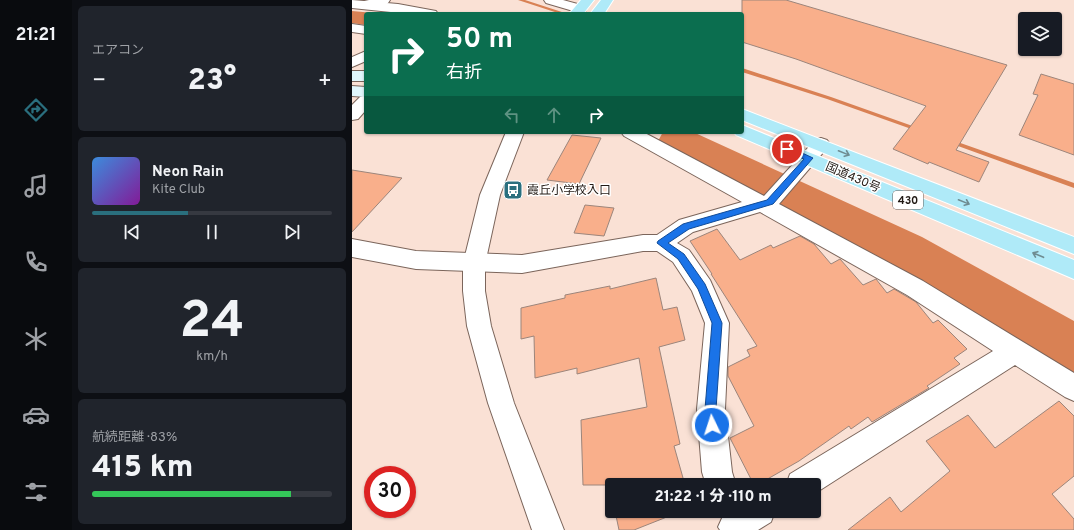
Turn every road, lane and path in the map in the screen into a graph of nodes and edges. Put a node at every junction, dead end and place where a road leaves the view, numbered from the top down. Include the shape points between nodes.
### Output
1 (384, 0) edge
2 (550, 0) edge
3 (607, 0) edge
4 (358, 4) edge
5 (580, 9) edge
6 (420, 12) edge
7 (598, 12) edge
8 (352, 28) edge
9 (364, 30) edge
10 (364, 56) edge
11 (352, 63) edge
12 (352, 76) edge
13 (364, 76) edge
14 (352, 91) edge
15 (364, 92) edge
16 (364, 102) edge
17 (352, 115) edge
18 (744, 115) edge
19 (744, 132) edge
20 (514, 134) edge
21 (634, 134) edge
22 (815, 151) junction
23 (767, 204) junction
24 (661, 243) junction
25 (1074, 246) edge
26 (352, 248) edge
27 (474, 264) junction
28 (1074, 270) edge
29 (1014, 350) junction
30 (1074, 388) edge
31 (719, 478) edge
32 (813, 478) edge
33 (744, 518) edge
34 (733, 523) edge
35 (548, 530) edge

1 - 4 street
2 - 5 street
3 - 7 highway
4 - 6 street
8 - 9 street
10 - 11 street
12 - 13 main road
14 - 15 main road
16 - 17 street
18 - 22 highway, 国道430号 / 430
19 - 22 highway, 国道430号 / 430
20 - 27 street via 490,195
21 - 23 street
22 - 23 street
22 -> 25 highway, 国道430号 / 430
28 -> 22 highway, 国道430号 / 430
23 - 24 street via 686,226
23 - 29 street via 915,288
24 - 27 street via 621,246 522,264
24 - 31 street via 681,256 702,287 717,323 711,409
26 - 27 street via 416,260
27 - 35 street via 474,290 479,326 500,403
29 - 30 street
29 - 32 street
33 - 34 street

